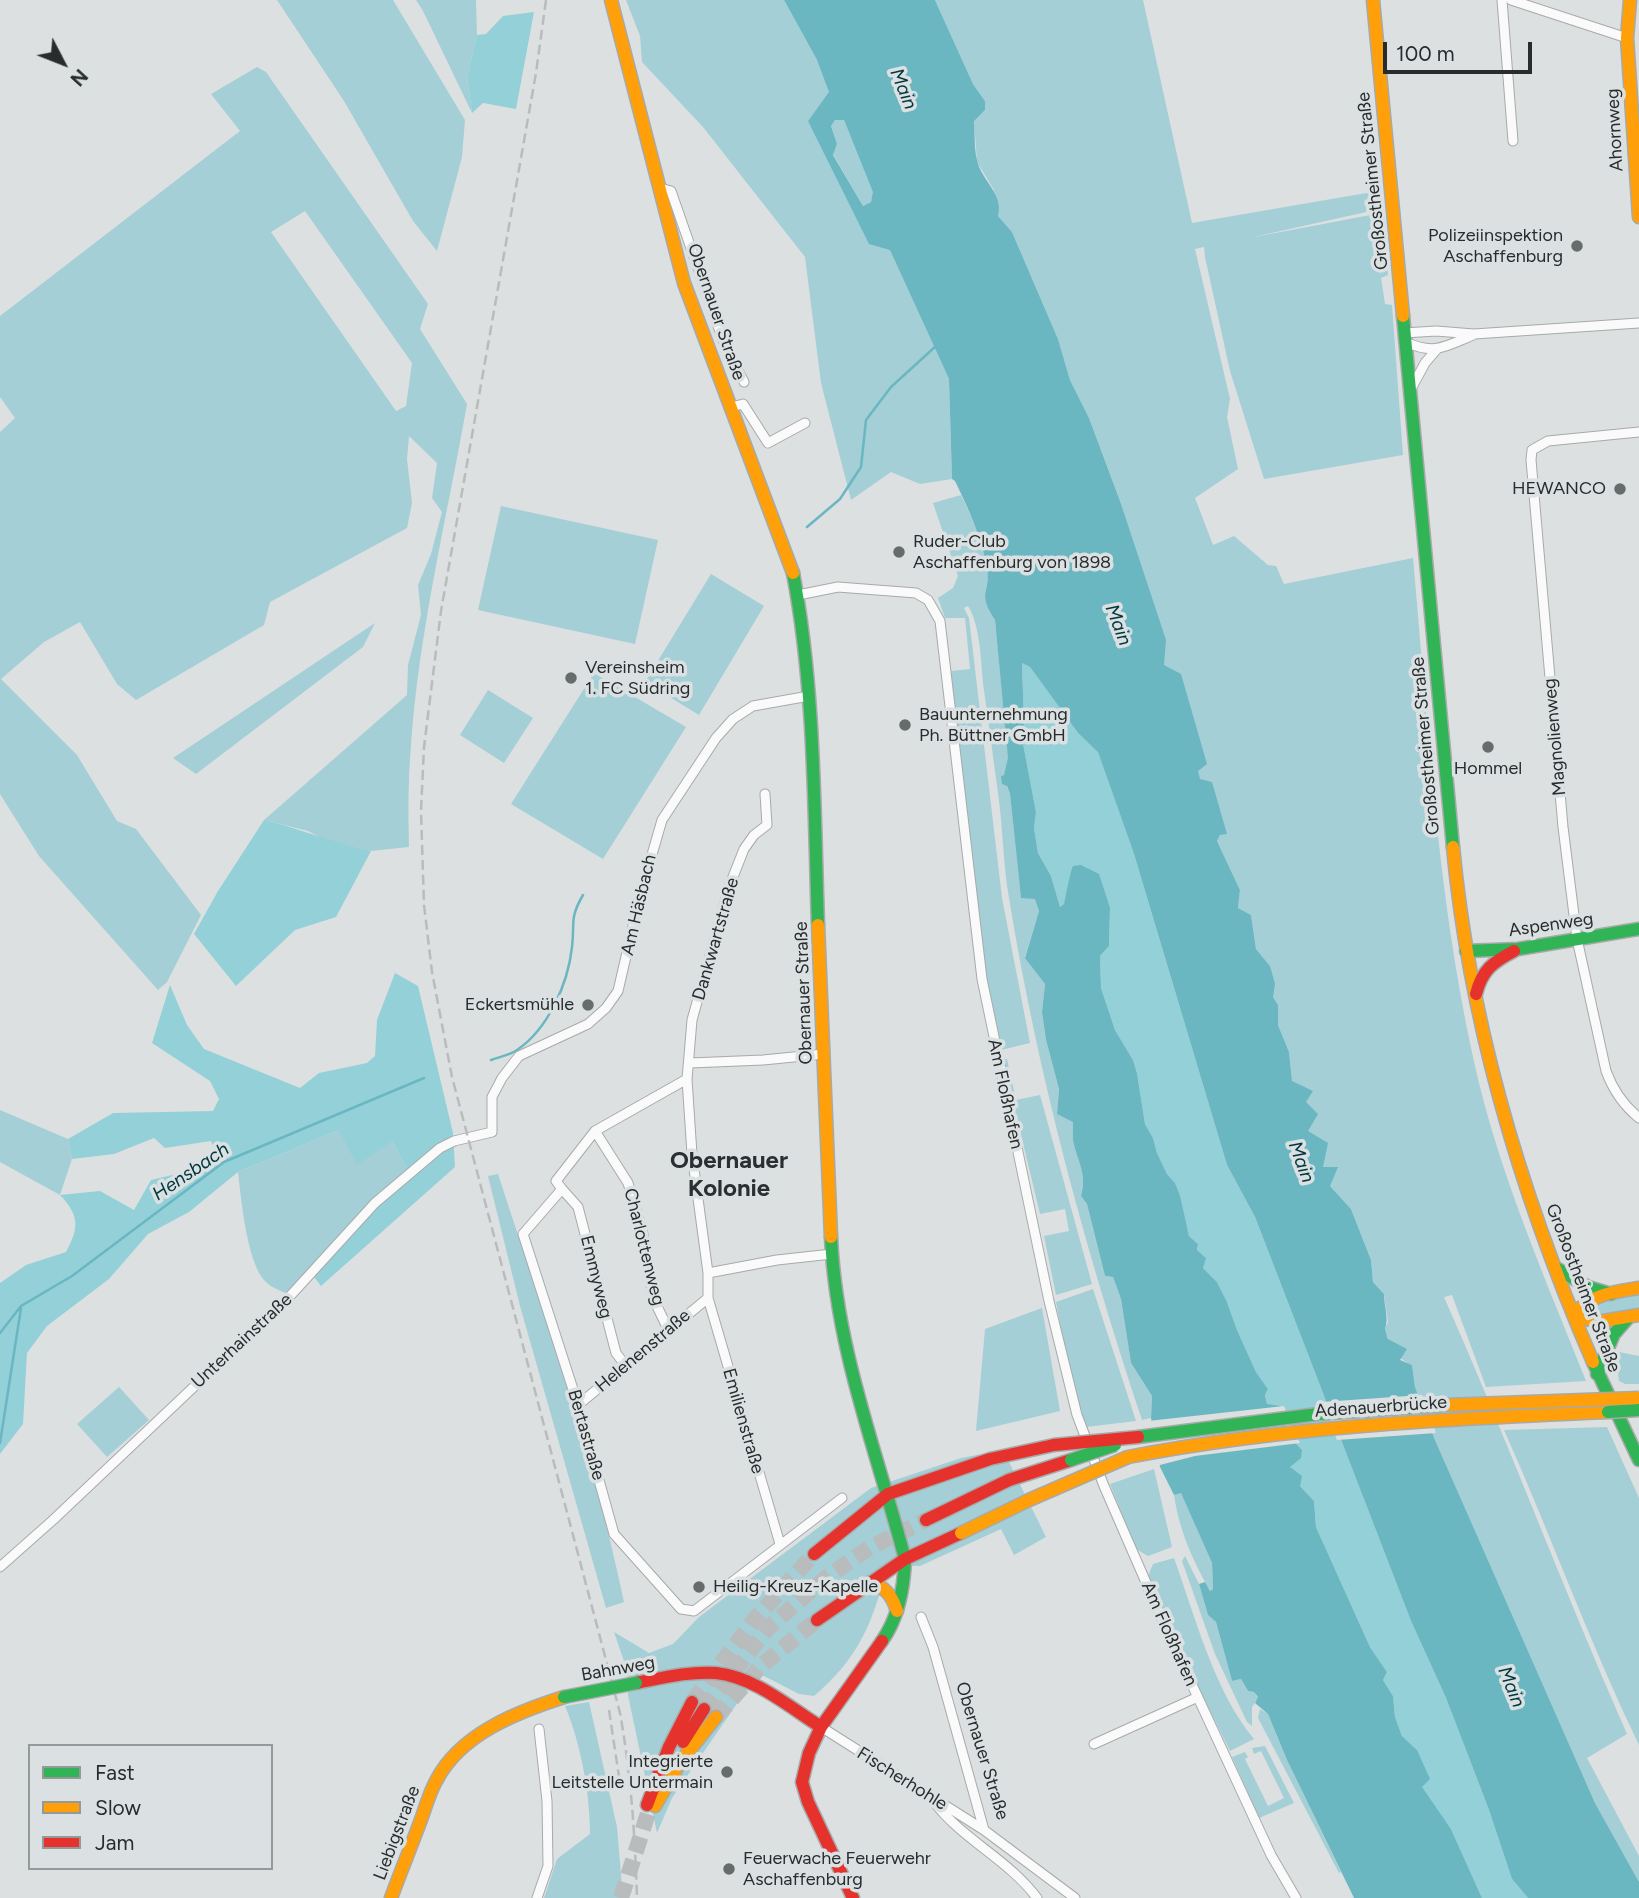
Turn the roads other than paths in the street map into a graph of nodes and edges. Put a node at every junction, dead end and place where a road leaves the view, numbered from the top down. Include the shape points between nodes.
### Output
1 (611, 0) edge
2 (1373, 0) edge
3 (1502, 0) edge
4 (1511, 0) edge
5 (1630, 0) edge
6 (1628, 38) junction
7 (1513, 141) dead end
8 (660, 188) junction
9 (1639, 217) edge
10 (1639, 323) edge
11 (1474, 334) junction
12 (1405, 338) junction
13 (1437, 349) junction
14 (744, 382) dead end
15 (1411, 389) junction
16 (731, 407) junction
17 (805, 423) dead end
18 (1639, 432) edge
19 (798, 595) junction
20 (809, 696) junction
21 (765, 794) dead end
22 (1639, 929) edge
23 (1577, 939) junction
24 (1518, 949) junction
25 (1466, 951) junction
26 (1475, 998) junction
27 (824, 1054) junction
28 (690, 1063) junction
29 (687, 1079) junction
30 (1639, 1118) edge
31 (595, 1131) junction
32 (492, 1132) joint
33 (562, 1189) junction
34 (832, 1254) junction
35 (1556, 1268) junction
36 (708, 1273) junction
37 (1639, 1288) edge
38 (1611, 1294) junction
39 (708, 1298) junction
40 (1574, 1315) junction
41 (1633, 1316) edge
42 (668, 1329) junction
43 (625, 1366) junction
44 (1597, 1374) junction
45 (1639, 1398) edge
46 (578, 1405) junction
47 (1639, 1410) edge
48 (1138, 1437) junction
49 (1128, 1457) junction
50 (1639, 1460) edge
51 (888, 1494) junction
52 (977, 1496) junction
53 (842, 1498) dead end
54 (926, 1520) tunnel mouth
55 (780, 1544) junction
56 (814, 1554) tunnel mouth
57 (905, 1559) junction
58 (0, 1567) edge
59 (869, 1583) junction
60 (897, 1611) junction
61 (920, 1617) dead end
62 (817, 1620) tunnel mouth
63 (1198, 1697) junction
64 (698, 1706) tunnel mouth
65 (716, 1717) tunnel mouth
66 (821, 1727) junction
67 (539, 1729) dead end
68 (1094, 1744) dead end
69 (436, 1780) joint
70 (929, 1795) junction
71 (984, 1830) junction
72 (391, 1898) edge
73 (537, 1898) edge
74 (853, 1898) edge
75 (1037, 1898) edge
76 (1075, 1898) edge
77 (1296, 1898) edge

1 - 8 main road, Obernauer Straße
2 - 12 main road, Großostheimer Straße
3 - 7 street
4 - 6 street
5 - 6 main road, Ahornweg
6 - 9 main road, Ahornweg
8 - 14 street, Obernauer Straße via 671,191 724,343
8 - 16 main road, Obernauer Straße via 684,283
10 - 11 street
11 - 12 street via 1436,331
11 - 13 street
12 - 13 street via 1420,349
12 - 15 main road, Großostheimer Straße
13 - 15 street
15 - 25 main road, Großostheimer Straße
16 - 17 street, Obernauer Straße via 743,404 768,443
16 - 19 main road, Obernauer Straße via 784,543
18 - 23 street, Magnolienweg via 1548,441 1532,450 1563,827
19 - 20 main road, Obernauer Straße
19 - 63 street, Am Floßhafen via 838,587 916,593 929,600 940,621 982,979 1066,1374 1104,1486
20 - 27 main road, Obernauer Straße
20 - 32 street, Am Häsbach via 753,706 716,738 662,820 618,991 588,1024 519,1056 492,1097
21 - 28 street, Dankwartstraße via 768,825 744,849 729,887 692,1020
22 - 23 main road, Aspenweg
23 - 24 main road, Aspenweg
23 - 30 street, Magnolienweg via 1606,1071 1612,1088
24 - 25 main road, Aspenweg
24 - 26 main road via 1483,970
25 - 26 main road, Großostheimer Straße
26 - 35 main road, Großostheimer Straße via 1505,1121
27 - 28 street
27 - 34 main road, Obernauer Straße
28 - 29 street, Dankwartstraße
29 - 31 street
29 - 36 street, Dankwartstraße
31 - 33 street via 556,1181
31 - 42 street, Charlottenweg via 628,1183 643,1234 653,1298
32 - 58 street, Unterhainstraße via 440,1148 393,1187 291,1295
33 - 43 street, Emmyweg via 578,1207 616,1353
33 - 46 street, Bertastraße via 523,1234
34 - 36 street
34 - 51 main road, Obernauer Straße via 840,1326
35 - 38 main road via 1588,1287
35 - 40 main road, Großostheimer Straße
36 - 39 street, Emilienstraße
37 - 38 main road
38 - 40 main road via 1583,1303
39 - 42 street, Helenenstraße
39 - 55 street, Emilienstraße
40 - 41 main road via 1591,1322
40 - 44 main road, Großostheimer Straße
41 - 44 main road via 1614,1334
42 - 43 street, Helenenstraße
43 - 46 street, Helenenstraße
44 - 50 main road, Großostheimer Straße
45 - 48 main road, Adenauerbrücke, bridge via 1318,1413
46 - 55 street, Bertastraße via 614,1534 681,1609 694,1611
47 - 49 main road, Adenauerbrücke, bridge via 1324,1429 1212,1440
48 - 51 main road, bridge via 1043,1447 990,1459
48 - 52 main road, bridge via 1009,1480
49 - 52 main road, bridge
49 - 57 main road, bridge
51 - 56 main road
51 - 57 main road, Obernauer Straße
52 - 54 main road
53 - 55 street
57 - 59 main road
57 - 60 main road, Obernauer Straße
59 - 60 main road via 885,1587
59 - 62 main road
60 - 66 main road, Obernauer Straße via 879,1648
61 - 71 street, Obernauer Straße via 933,1647
63 - 68 street, Am Floßhafen
63 - 77 street, Am Floßhafen
64 - 65 main road via 650,1807
66 - 69 main road, Bahnweg, bridge via 743,1680 726,1674 696,1674 564,1697 499,1720 462,1749
66 - 70 street, Fischerhohle
66 - 74 main road, Obernauer Straße via 802,1782
67 - 73 street via 548,1867
69 - 72 main road, Liebigstraße
70 - 71 street, Fischerhohle
70 - 75 street, Obernauer Straße via 947,1818 1019,1876
71 - 76 street, Obernauer Straße

